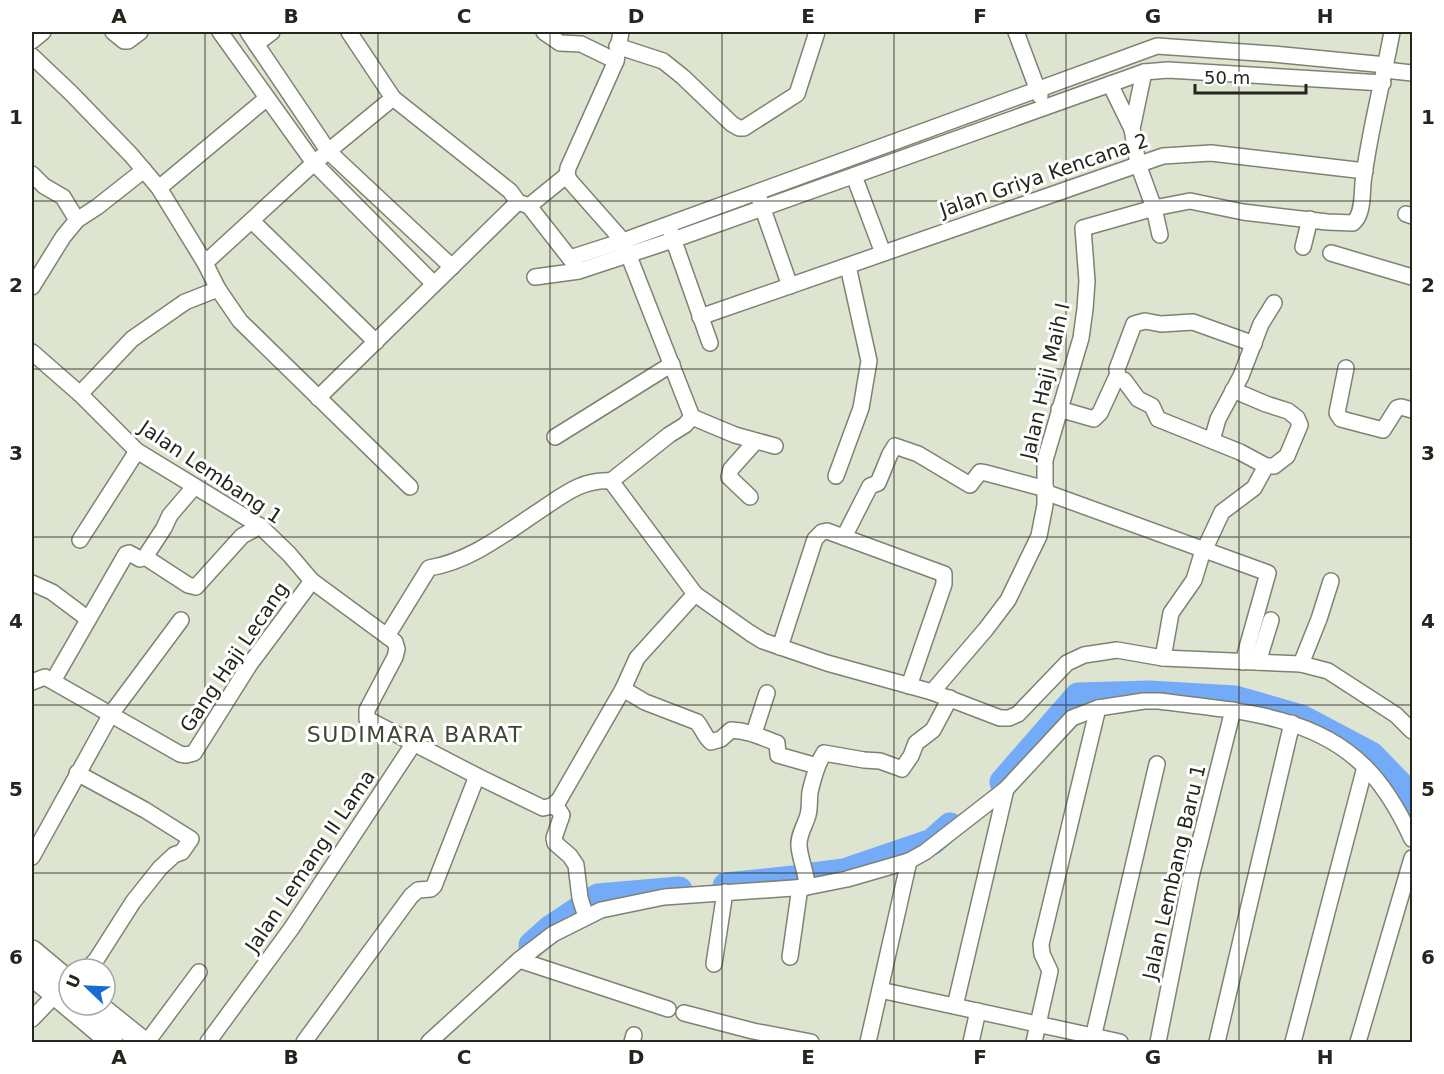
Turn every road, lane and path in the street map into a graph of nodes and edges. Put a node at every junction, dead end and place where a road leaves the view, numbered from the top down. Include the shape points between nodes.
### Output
1 (43, 32) edge
2 (140, 32) edge
3 (220, 32) edge
4 (272, 32) edge
5 (349, 32) edge
6 (544, 32) edge
7 (817, 32) edge
8 (1016, 32) edge
9 (1392, 32) edge
10 (118, 36) edge
11 (252, 38) edge
12 (1156, 39) edge
13 (32, 41) edge
14 (618, 46) edge
15 (32, 56) edge
16 (1144, 72) junction
17 (1385, 73) junction
18 (1413, 73) edge
19 (1110, 84) junction
20 (1038, 89) junction
21 (267, 98) junction
22 (393, 98) junction
23 (1044, 108) junction
24 (1132, 129) junction
25 (329, 152) junction
26 (314, 163) junction
27 (1138, 164) junction
28 (144, 170) junction
29 (1365, 171) junction
30 (32, 174) edge
31 (567, 175) junction
32 (854, 176) junction
33 (159, 188) junction
34 (757, 192) junction
35 (524, 204) junction
36 (763, 207) junction
37 (1154, 208) junction
38 (1310, 219) junction
39 (77, 220) junction
40 (252, 221) junction
41 (669, 224) junction
42 (1160, 235) dead end
43 (673, 240) junction
44 (1303, 247) dead end
45 (626, 248) junction
46 (1331, 253) dead end
47 (883, 254) junction
48 (205, 263) junction
49 (575, 264) junction
50 (37, 266) edge
51 (848, 266) junction
52 (452, 267) junction
53 (535, 277) dead end
54 (1413, 277) edge
55 (434, 284) junction
56 (790, 286) junction
57 (32, 287) edge
58 (218, 289) junction
59 (1274, 303) dead end
60 (700, 317) junction
61 (376, 342) junction
62 (710, 343) dead end
63 (1254, 344) junction
64 (32, 352) edge
65 (672, 364) junction
66 (1346, 368) dead end
67 (1117, 376) junction
68 (1233, 390) junction
69 (80, 394) junction
70 (318, 398) junction
71 (1059, 409) junction
72 (1413, 410) edge
73 (692, 417) junction
74 (555, 437) dead end
75 (1212, 440) junction
76 (756, 441) junction
77 (775, 446) dead end
78 (137, 451) junction
79 (1266, 466) junction
80 (836, 476) dead end
81 (611, 481) junction
82 (194, 487) junction
83 (410, 488) dead end
84 (1045, 491) junction
85 (750, 497) dead end
86 (260, 526) junction
87 (844, 537) junction
88 (80, 540) dead end
89 (1205, 550) junction
90 (145, 557) junction
91 (312, 581) junction
92 (1331, 581) dead end
93 (32, 583) edge
94 (695, 594) junction
95 (88, 619) junction
96 (181, 620) dead end
97 (1271, 620) dead end
98 (387, 636) junction
99 (780, 647) junction
100 (1163, 658) junction
101 (1250, 662) junction
102 (1300, 664) junction
103 (52, 681) junction
104 (32, 682) edge
105 (909, 686) junction
106 (622, 689) junction
107 (932, 692) junction
108 (766, 693) dead end
109 (950, 699) junction
110 (1098, 708) junction
111 (1233, 710) junction
112 (111, 714) junction
113 (1292, 723) junction
114 (1413, 731) edge
115 (754, 733) junction
116 (414, 743) junction
117 (1157, 764) dead end
118 (817, 766) junction
119 (1365, 766) junction
120 (77, 772) junction
121 (477, 776) junction
122 (1006, 789) junction
123 (552, 806) junction
124 (1413, 839) edge
125 (32, 857) edge
126 (1413, 858) edge
127 (909, 861) junction
128 (803, 887) junction
129 (725, 892) junction
130 (584, 909) junction
131 (32, 951) edge
132 (98, 957) edge
133 (790, 957) dead end
134 (519, 960) junction
135 (714, 964) dead end
136 (199, 972) dead end
137 (32, 975) edge
138 (57, 982) edge
139 (57, 986) edge
140 (880, 990) junction
141 (57, 993) edge
142 (955, 1006) junction
143 (668, 1009) dead end
144 (978, 1011) junction
145 (684, 1013) dead end
146 (89, 1017) edge
147 (113, 1017) edge
148 (32, 1019) edge
149 (1038, 1024) junction
150 (1093, 1040) edge
151 (112, 1042) edge
152 (145, 1042) edge
153 (208, 1042) edge
154 (304, 1042) edge
155 (429, 1042) edge
156 (810, 1042) edge
157 (868, 1042) edge
158 (971, 1042) edge
159 (1034, 1042) edge
160 (1120, 1042) edge
161 (1158, 1042) edge
162 (1217, 1042) edge
163 (1293, 1042) edge
164 (1358, 1042) edge

1 - 13 street
2 - 10 street via 128,41
3 - 21 street
4 - 11 street
5 - 22 street
6 - 14 street via 560,43
7 - 14 street via 797,94 744,128 732,124 663,61
8 - 20 street
9 - 17 street
11 - 25 street
12 - 17 street
12 - 20 street
14 - 31 street
15 - 28 street
16 - 17 street
16 - 19 street
16 - 24 street
17 - 18 street
17 - 29 street
19 - 23 street
19 - 24 street
20 - 23 street
20 - 34 street
21 - 26 street
21 - 33 street
22 - 25 street
22 - 35 street
23 - 32 street
24 - 27 street
25 - 26 street
25 - 52 street
26 - 40 street
26 - 55 street
27 - 29 street, Jalan Griya Kencana 2 via 1176,153 1211,153
27 - 37 street
27 - 47 street, Jalan Griya Kencana 2
28 - 33 street
28 - 39 street
29 - 38 street via 1358,219 1345,223
30 - 39 street via 63,197
31 - 35 street
31 - 45 street
32 - 36 street
32 - 47 street
33 - 48 street
34 - 36 street
34 - 41 street
35 - 49 street
35 - 52 street
36 - 43 street
36 - 56 street
37 - 38 street via 1190,201 1242,212
37 - 42 street
37 - 71 street, Jalan Haji Maih I via 1083,228 1085,309 1081,338
38 - 44 street
39 - 50 street
40 - 48 street
40 - 61 street
41 - 43 street
41 - 45 street
43 - 45 street
43 - 60 street
45 - 49 street
45 - 65 street
46 - 54 street
47 - 51 street, Jalan Griya Kencana 2
48 - 58 street
49 - 53 street
50 - 57 street
51 - 56 street, Jalan Griya Kencana 2
51 - 80 street via 869,361 861,408
52 - 55 street
55 - 61 street
56 - 60 street, Jalan Griya Kencana 2
58 - 69 street via 184,302 132,339
58 - 70 street via 240,321
59 - 63 street
60 - 62 street
61 - 70 street
63 - 67 street via 1192,322 1145,321 1134,324
63 - 68 street
64 - 69 street, Jalan Lembang 1
65 - 73 street
65 - 74 street
66 - 72 street via 1337,413 1341,419 1383,430 1397,408
67 - 71 street via 1094,419
67 - 75 street via 1137,399 1152,406 1158,419
68 - 75 street
68 - 79 street via 1297,418 1300,425 1287,456 1274,466
69 - 78 street, Jalan Lembang 1
70 - 83 street
71 - 84 street, Jalan Haji Maih I via 1045,460
73 - 76 street
73 - 81 street
75 - 79 street
76 - 77 street
76 - 85 street via 729,473
78 - 82 street, Jalan Lembang 1
78 - 88 street
79 - 89 street via 1254,488 1222,512
81 - 94 street
81 - 98 street via 596,480 579,486 482,548 450,564 429,568
82 - 86 street, Jalan Lembang 1
82 - 90 street via 170,515
84 - 87 street via 986,472 980,472 970,484 918,454 895,446 879,483 870,486
84 - 89 street
84 - 107 street, Jalan Haji Maih I via 1039,536 1008,600
86 - 90 street via 243,536 195,587
86 - 91 street, Jalan Lembang 1
87 - 99 street via 827,531 815,539
87 - 105 street via 944,574
89 - 100 street via 1194,580 1171,613
89 - 101 street via 1268,573
90 - 95 street via 126,554
91 - 98 street, Jalan Lembang 1
91 - 112 street, Gang Haji Lecang via 250,664 194,753 180,754
92 - 102 street
93 - 95 street via 52,592
94 - 99 street via 750,633
94 - 106 street via 637,658
95 - 103 street
96 - 112 street
97 - 101 street
98 - 116 street via 397,649 366,716
99 - 105 street
100 - 101 street
100 - 109 street via 1117,650 1084,655 1066,663 1009,718
101 - 102 street
102 - 114 street via 1328,671 1396,715
103 - 104 street via 45,677
103 - 112 street, Gang Haji Lecang
105 - 107 street
106 - 115 street via 697,722 711,742 731,730
106 - 123 street
107 - 109 street
108 - 115 street
109 - 118 street via 933,730 916,743 902,769 880,761 824,753
110 - 111 street via 1158,701
110 - 122 street via 1072,718
110 - 149 street via 1041,944 1050,971
111 - 113 street
111 - 161 street, Jalan Lembang Baru 1 via 1191,877
112 - 120 street
113 - 119 street via 1323,737
113 - 162 street
115 - 118 street via 777,743 778,755
116 - 121 street
116 - 153 street, Jalan Lemang II Lama via 291,929
117 - 150 street
118 - 128 street via 799,847 805,868
119 - 124 street via 1397,808
119 - 163 street
120 - 125 street
120 - 132 street via 191,839 182,852 160,868 133,902
121 - 123 street via 543,807
121 - 154 street via 434,886 411,896
122 - 127 street
122 - 142 street
123 - 130 street via 562,815 555,843 576,865
126 - 164 street
127 - 128 street
127 - 140 street
128 - 129 street
128 - 133 street
129 - 130 street via 664,897 601,910
129 - 135 street
130 - 134 street
131 - 138 main road
134 - 143 street
134 - 155 street
136 - 152 street
137 - 139 main road
140 - 142 street
140 - 157 street
141 - 148 street
142 - 144 street
144 - 149 street
144 - 158 street
145 - 156 street
146 - 151 main road
147 - 152 main road
149 - 150 street
149 - 159 street
150 - 160 street

